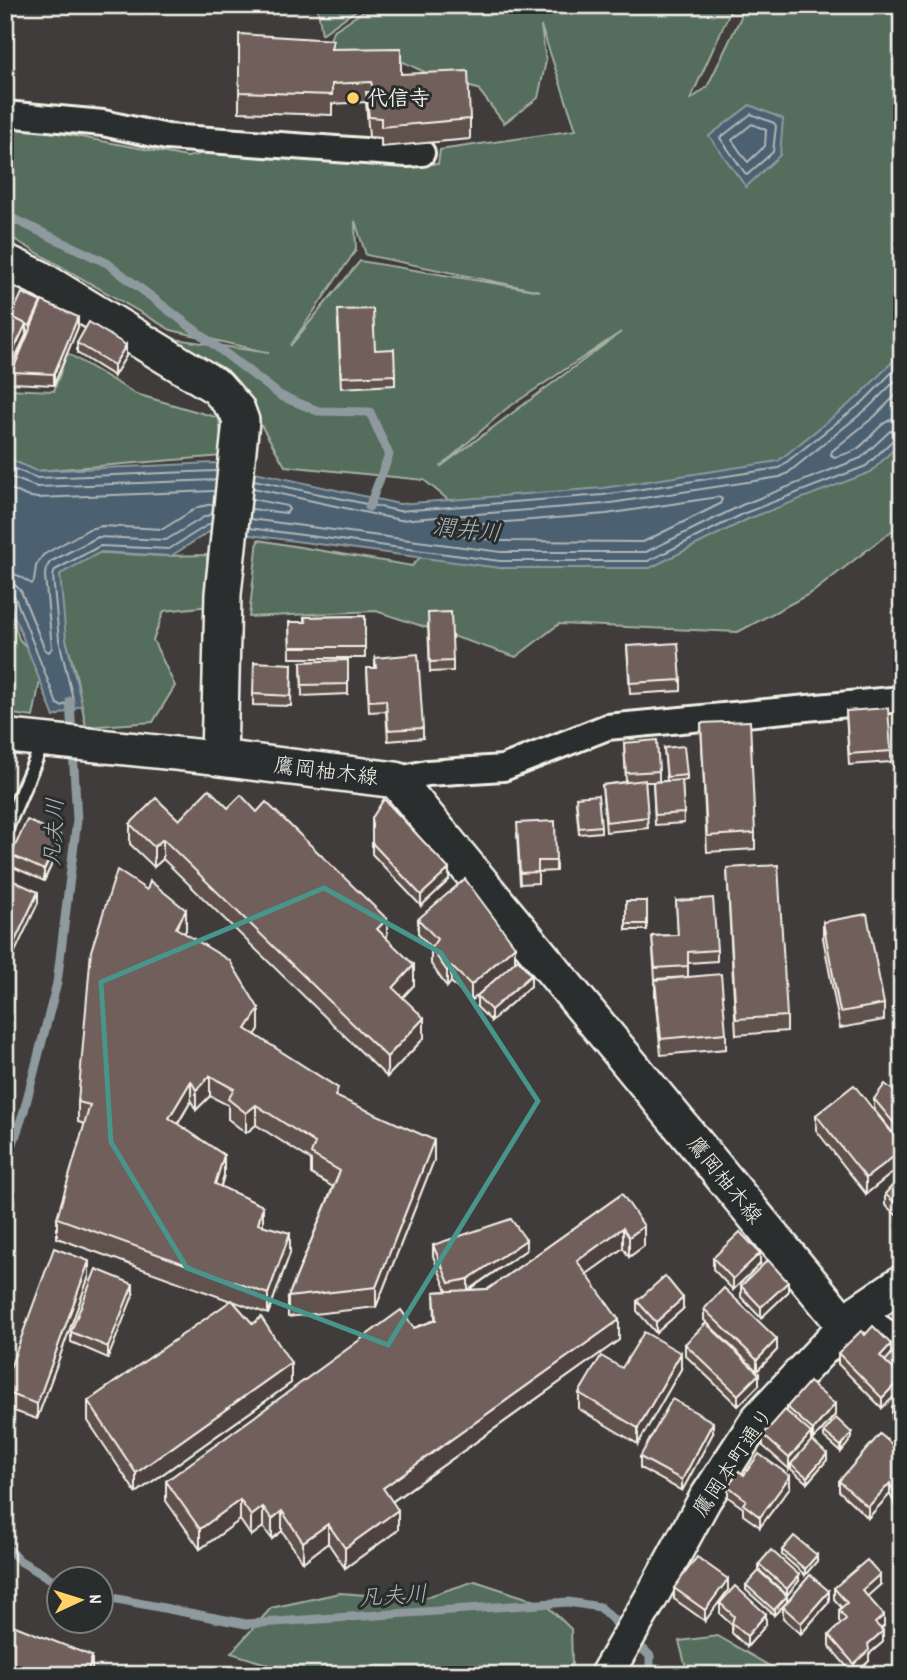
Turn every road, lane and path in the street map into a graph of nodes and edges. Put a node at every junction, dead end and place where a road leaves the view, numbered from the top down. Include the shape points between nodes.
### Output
1 (5, 114) edge
2 (422, 153) dead end
3 (5, 261) edge
4 (902, 699) edge
5 (5, 736) edge
6 (47, 740) junction
7 (219, 758) junction
8 (396, 780) junction
9 (5, 831) edge
10 (902, 1283) edge
11 (852, 1319) junction
12 (902, 1344) edge
13 (606, 1675) edge

1 - 2 street via 103,123 167,136
3 - 7 main road via 217,387 237,410 241,421 223,594
4 - 8 street via 607,727 503,768 427,773
5 - 6 street
6 - 7 street
6 - 9 lane
7 - 8 main road, 鷹岡柚木線
8 - 11 main road, 鷹岡柚木線
10 - 11 main road, 鷹岡本町通り
11 - 12 street
11 - 13 street, 鷹岡本町通り via 758,1418 705,1499

